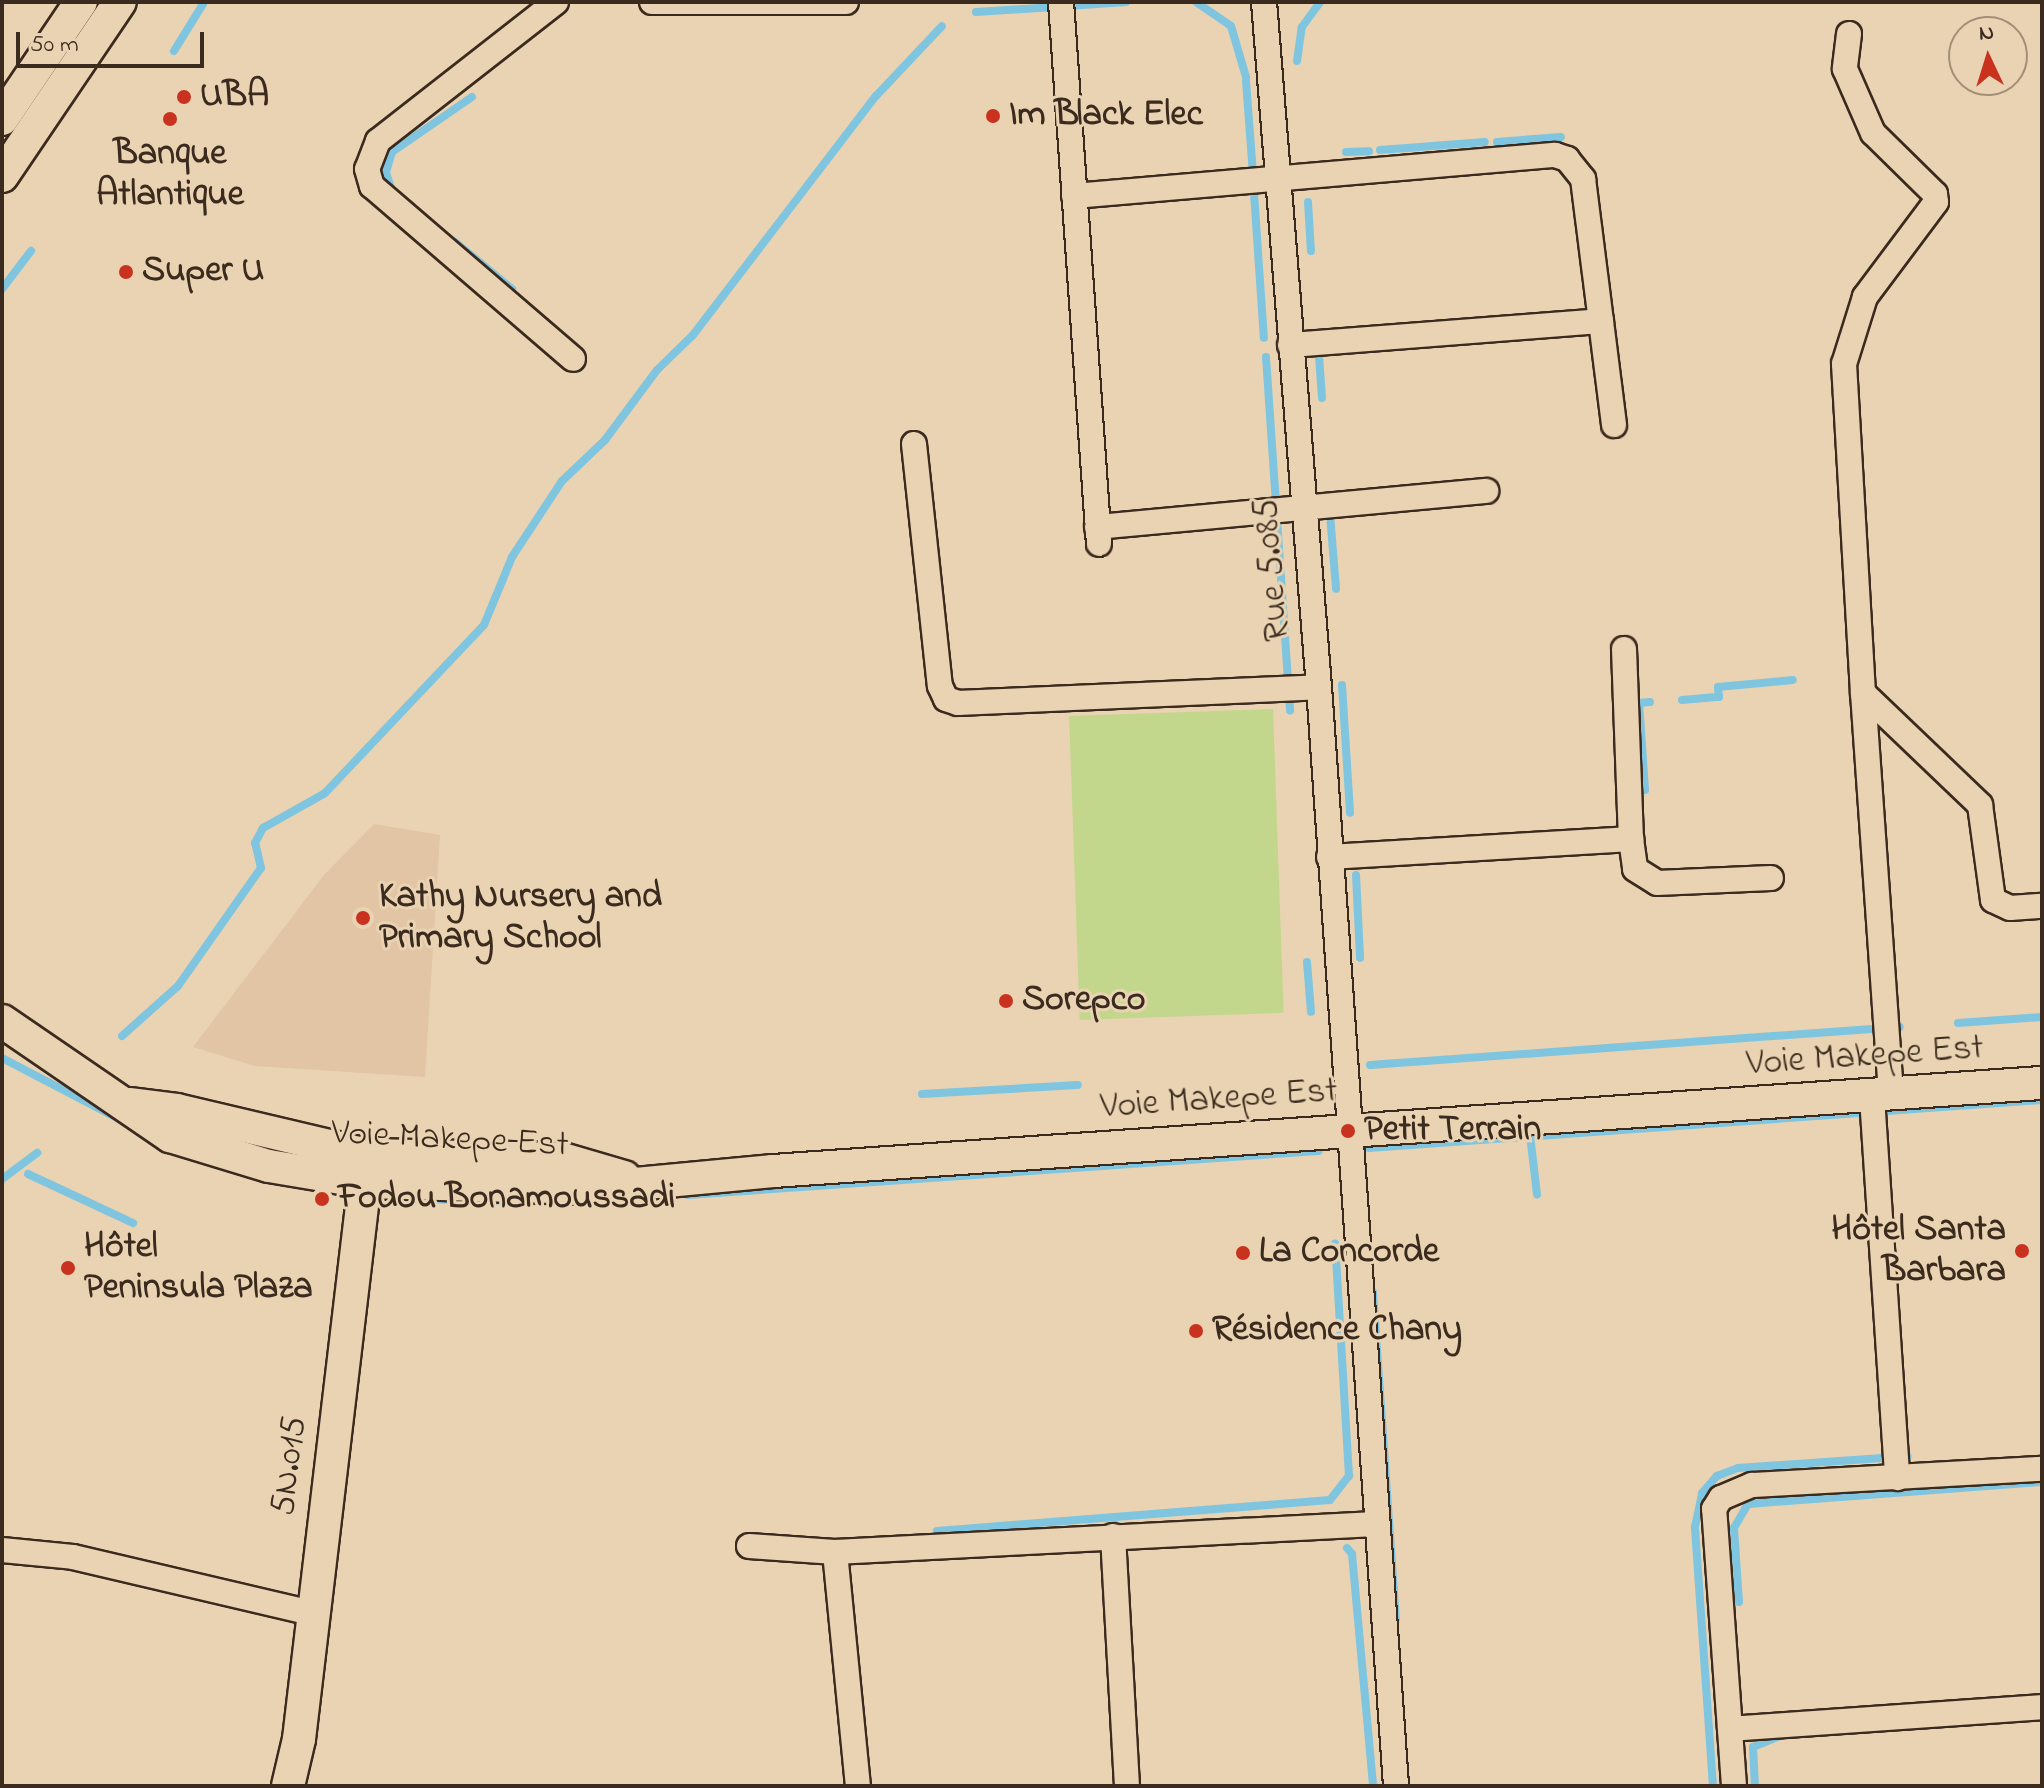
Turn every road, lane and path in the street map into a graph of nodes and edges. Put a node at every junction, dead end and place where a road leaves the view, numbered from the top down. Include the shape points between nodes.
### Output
1 (81, 2) edge
2 (120, 2) edge
3 (556, 2) edge
4 (652, 2) edge
5 (846, 2) edge
6 (1061, 2) edge
7 (1264, 2) edge
8 (1849, 34) dead end
9 (2, 119) edge
10 (2, 176) edge
11 (1276, 181) junction
12 (1074, 196) junction
13 (1601, 321) junction
14 (1290, 345) junction
15 (573, 359) dead end
16 (1614, 425) dead end
17 (914, 444) dead end
18 (1486, 491) dead end
19 (1304, 509) junction
20 (1624, 649) dead end
21 (1319, 687) junction
22 (1863, 693) junction
23 (1631, 839) junction
24 (1329, 857) junction
25 (1771, 878) dead end
26 (2042, 906) edge
27 (2, 1021) edge
28 (2042, 1083) edge
29 (1881, 1097) junction
30 (1348, 1132) junction
31 (366, 1169) junction
32 (2042, 1469) edge
33 (1897, 1478) junction
34 (1375, 1524) junction
35 (1113, 1536) junction
36 (749, 1546) dead end
37 (2, 1550) edge
38 (835, 1552) junction
39 (312, 1613) junction
40 (2042, 1707) edge
41 (1730, 1729) junction
42 (288, 1786) edge
43 (858, 1786) edge
44 (1127, 1786) edge
45 (1396, 1786) edge
46 (1734, 1786) edge

1 - 9 main road
2 - 10 main road
3 - 15 street via 378,141 367,169 372,186
4 - 5 street
6 - 12 street
7 - 11 street, Rue 5.085
8 - 22 street via 1845,69 1873,133 1935,194 1936,202 1865,297 1844,364
11 - 12 street
11 - 13 street via 1555,155 1567,159 1583,179
11 - 14 street, Rue 5.085
12 - 19 street via 1098,536
13 - 14 street
13 - 16 street
14 - 19 street, Rue 5.085
17 - 21 street via 940,686 946,699 958,703
18 - 19 street
19 - 21 street, Rue 5.085
20 - 23 street
21 - 24 street, Rue 5.085
22 - 26 street via 1980,805 1993,900 2010,908
22 - 29 street
23 - 24 street
23 - 25 street via 1635,869 1657,883
24 - 30 street, Rue 5.085
27 - 31 main road, Voie Makepe Est via 128,1104 177,1110
28 - 29 main road, Voie Makepe Est
29 - 30 main road, Voie Makepe Est
29 - 33 street
30 - 31 main road, Voie Makepe Est via 640,1181 563,1159
30 - 34 street, Rue 5.085
31 - 39 main road, 5N.015
32 - 33 street
33 - 41 street via 1752,1485 1721,1498 1714,1509
34 - 35 street
34 - 45 street, Rue 5.085
35 - 38 street
35 - 44 street
36 - 38 street
37 - 39 street via 73,1557
38 - 43 street
39 - 42 main road, 5N.015 via 299,1739
40 - 41 street
41 - 46 street

